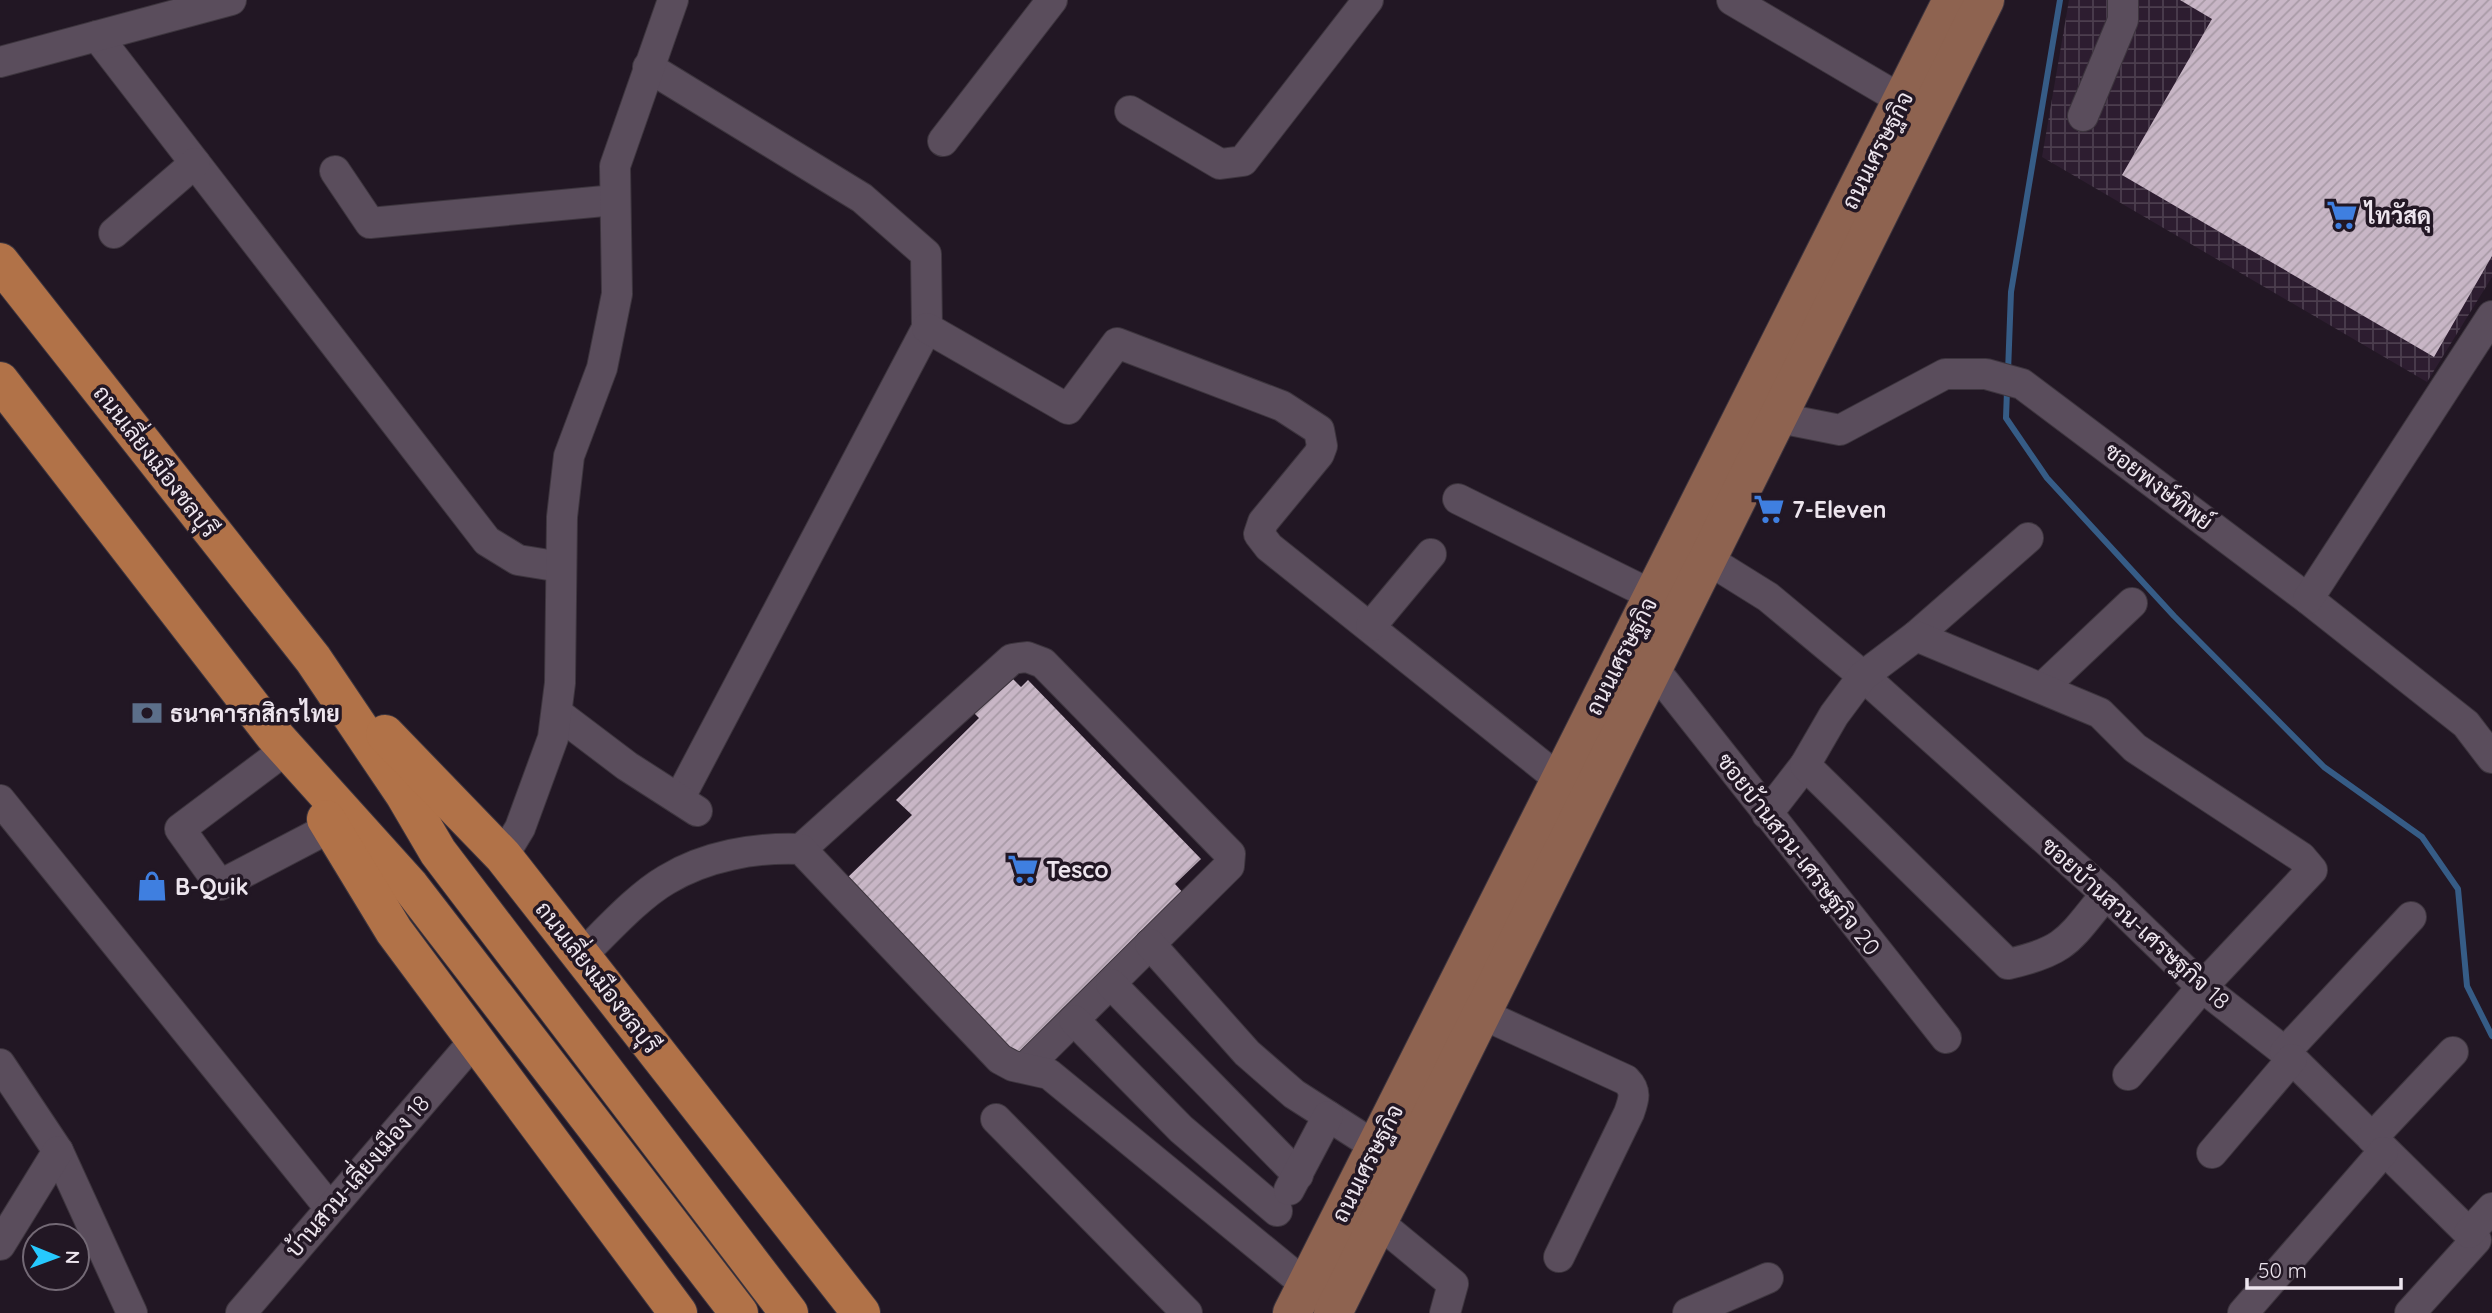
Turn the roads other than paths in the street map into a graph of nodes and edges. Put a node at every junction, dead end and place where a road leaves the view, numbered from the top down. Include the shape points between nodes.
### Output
1 (231, 0) edge
2 (673, 0) edge
3 (1052, 0) edge
4 (1368, 0) edge
5 (1732, 0) edge
6 (1952, 0) edge
7 (1985, 0) edge
8 (2123, 0) edge
9 (97, 36) junction
10 (0, 62) edge
11 (648, 67) junction
12 (1915, 106) junction
13 (1130, 111) dead end
14 (2083, 116) dead end
15 (943, 141) dead end
16 (195, 163) junction
17 (335, 171) dead end
18 (615, 200) junction
19 (114, 233) dead end
20 (0, 262) edge
21 (2492, 316) edge
22 (927, 328) junction
23 (0, 381) edge
24 (1779, 418) junction
25 (1458, 499) dead end
26 (2028, 538) dead end
27 (1431, 554) dead end
28 (1707, 559) junction
29 (561, 567) junction
30 (1652, 595) junction
31 (2308, 599) junction
32 (2132, 603) dead end
33 (1371, 626) junction
34 (1916, 636) junction
35 (313, 659) junction
36 (1654, 669) junction
37 (1863, 676) junction
38 (2042, 688) junction
39 (557, 713) junction
40 (279, 743) junction
41 (2492, 758) edge
42 (1805, 765) junction
43 (1559, 779) junction
44 (0, 800) edge
45 (1767, 814) junction
46 (331, 827) junction
47 (801, 849) junction
48 (503, 856) junction
49 (2106, 894) junction
50 (2411, 917) dead end
51 (1150, 944) junction
52 (581, 956) junction
53 (1111, 984) junction
54 (2202, 987) junction
55 (1466, 1005) junction
56 (1074, 1020) junction
57 (1946, 1038) dead end
58 (475, 1040) junction
59 (2453, 1052) dead end
60 (2288, 1056) junction
61 (0, 1064) edge
62 (1026, 1067) junction
63 (2128, 1075) dead end
64 (1328, 1116) junction
65 (996, 1119) dead end
66 (2378, 1145) junction
67 (1375, 1146) junction
68 (58, 1150) junction
69 (2212, 1153) dead end
70 (1298, 1175) junction
71 (329, 1207) junction
72 (2492, 1208) edge
73 (1276, 1211) junction
74 (1378, 1222) junction
75 (2469, 1233) junction
76 (0, 1245) edge
77 (1256, 1245) junction
78 (1559, 1257) dead end
79 (1768, 1278) dead end
80 (1299, 1299) edge
81 (132, 1313) edge
82 (241, 1313) edge
83 (678, 1313) edge
84 (739, 1313) edge
85 (789, 1313) edge
86 (862, 1313) edge
87 (1187, 1313) edge
88 (1333, 1313) edge
89 (1445, 1313) edge
90 (1688, 1313) edge
91 (2243, 1313) edge
92 (2410, 1313) edge

1 - 9 street
2 - 11 street
3 - 15 street
4 - 13 street via 1243,161 1220,164
5 - 12 street
6 - 12 main road, ถนนเศรษฐกิจ
7 - 12 main road, ถนนเศรษฐกิจ
8 - 14 street via 2123,20
9 - 10 street
9 - 16 street
11 - 18 street via 615,166
11 - 22 street via 862,198 926,254
12 - 24 main road, ถนนเศรษฐกิจ
12 - 30 main road, ถนนเศรษฐกิจ
16 - 19 street
16 - 29 street via 487,541 518,560
17 - 18 street via 370,223
18 - 29 street via 617,294 602,368 569,456
20 - 35 highway, ถนนเลี่ยงเมืองชลบุรี
21 - 31 street
22 - 33 street via 1068,409 1117,343 1282,406 1320,430 1319,454 1263,522 1259,534 1269,547
22 - 39 street via 688,805
23 - 40 highway
24 - 28 main road, ถนนเศรษฐกิจ
24 - 31 street, ซอยพงษ์ทิพย์ via 1840,430 1945,374 1986,374 2022,384
25 - 30 street
26 - 34 street
27 - 33 street
28 - 36 main road, ถนนเศรษฐกิจ
28 - 37 street, ซอยบ้านสวน-เศรษฐกิจ 18 via 1769,597
29 - 39 street
30 - 43 main road, ถนนเศรษฐกิจ
31 - 41 street, ซอยพงษ์ทิพย์ via 2466,724
32 - 38 street
33 - 43 street
34 - 37 street
34 - 38 street
35 - 48 highway, ถนนเลี่ยงเมืองชลบุรี
35 - 85 highway, ถนนเลี่ยงเมืองชลบุรี via 438,852
36 - 45 street, ซอยบ้านสวน-เศรษฐกิจ 20
36 - 55 main road, ถนนเศรษฐกิจ
37 - 42 street
37 - 49 street, ซอยบ้านสวน-เศรษฐกิจ 18
38 - 54 street via 2100,713 2135,748 2301,857 2312,870
39 - 48 street via 553,738 520,828
40 - 46 highway
40 - 46 street via 180,829 220,885
40 - 84 highway via 410,886
42 - 45 street
42 - 49 street via 2008,964 2063,946
43 - 55 main road, ถนนเศรษฐกิจ
44 - 71 street
45 - 57 street, ซอยบ้านสวน-เศรษฐกิจ 20
46 - 58 highway via 394,931
47 - 51 street via 1012,659 1027,657 1043,663 1230,854 1229,866
47 - 52 street via 774,848 685,869 663,881
47 - 62 street via 1000,1059
48 - 52 highway, ถนนเลี่ยงเมืองชลบุรี
49 - 54 street, ซอยบ้านสวน-เศรษฐกิจ 18
50 - 60 street
51 - 53 street
51 - 64 street via 1247,1053 1294,1094
52 - 86 highway, ถนนเลี่ยงเมืองชลบุรี
53 - 56 street
53 - 70 street
54 - 60 street, ซอยบ้านสวน-เศรษฐกิจ 18
54 - 63 street
55 - 67 main road, ถนนเศรษฐกิจ
55 - 74 main road, ถนนเศรษฐกิจ
55 - 78 street via 1626,1080 1633,1088 1629,1113
56 - 62 street
56 - 73 street via 1181,1129
58 - 71 street, บ้านสวน-เลี่ยงเมือง 18
58 - 83 highway
59 - 66 street
60 - 66 street, ซอยบ้านสวน-เศรษฐกิจ 18
60 - 69 street
61 - 68 street
62 - 77 street via 1049,1074
64 - 67 street
64 - 70 street
65 - 87 street
66 - 75 street, ซอยบ้านสวน-เศรษฐกิจ 18
66 - 91 street
67 - 80 main road, ถนนเศรษฐกิจ
68 - 76 street
68 - 81 street
70 - 73 street
71 - 82 street, บ้านสวน-เลี่ยงเมือง 18
72 - 75 street
73 - 77 street
74 - 88 main road, ถนนเศรษฐกิจ
74 - 89 street via 1453,1284
75 - 92 street via 2476,1240
77 - 80 street
79 - 90 street

